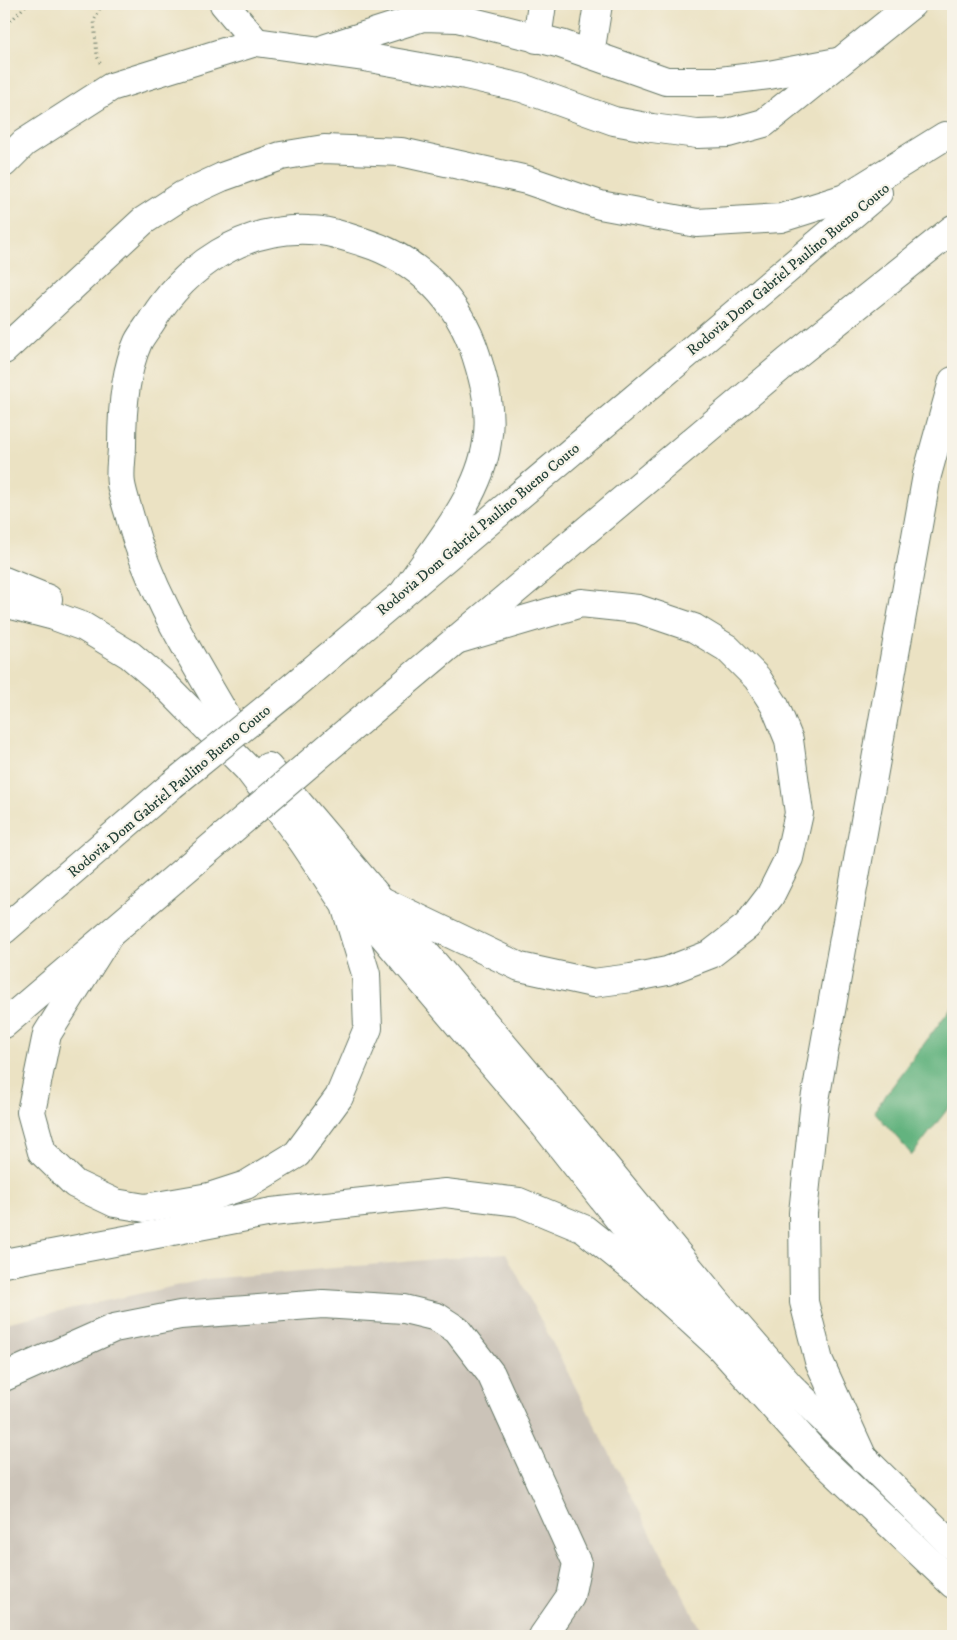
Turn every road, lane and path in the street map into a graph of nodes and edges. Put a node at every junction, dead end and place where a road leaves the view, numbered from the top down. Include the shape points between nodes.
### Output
1 (27, 4) edge
2 (102, 4) edge
3 (224, 4) edge
4 (542, 4) edge
5 (598, 4) edge
6 (912, 4) edge
7 (4, 28) edge
8 (537, 38) junction
9 (256, 42) junction
10 (317, 50) junction
11 (590, 54) junction
12 (841, 61) junction
13 (111, 87) junction
14 (949, 133) edge
15 (4, 163) edge
16 (953, 229) edge
17 (4, 350) edge
18 (953, 381) edge
19 (4, 582) edge
20 (405, 591) junction
21 (4, 603) edge
22 (459, 639) junction
23 (228, 720) junction
24 (301, 839) junction
25 (60, 882) junction
26 (382, 901) junction
27 (4, 918) edge
28 (4, 930) edge
29 (109, 935) junction
30 (9, 1022) edge
31 (4, 1263) edge
32 (720, 1347) junction
33 (4, 1377) edge
34 (864, 1460) junction
35 (953, 1546) edge
36 (953, 1584) edge
37 (543, 1636) edge

1 - 7 path
2 - 13 path via 94,21 97,56
3 - 9 main road
4 - 8 main road
5 - 11 main road
6 - 12 main road
8 - 10 main road via 457,18 423,17
8 - 11 main road
9 - 10 main road
9 - 13 main road
10 - 12 main road via 466,75 522,88 614,121 697,134 728,133 764,123
11 - 12 main road via 666,81 720,81
13 - 15 main road via 24,143
14 - 17 main road via 845,198 781,218 697,223 600,205 527,180 402,152 324,148 281,156 214,180 183,195 143,221
14 - 20 main road, Rodovia Dom Gabriel Paulino Bueno Couto
16 - 22 main road via 788,361
18 - 34 main road via 927,475 815,1100 803,1213 804,1302 820,1361
19 - 23 main road via 107,624 177,673
20 - 23 main road via 466,502 487,443 487,388 469,333 457,312 425,277 382,248 341,235 310,230 246,239 192,272 167,297 138,342 122,403 121,484 142,561 167,615
20 - 25 main road, Rodovia Dom Gabriel Paulino Bueno Couto, bridge
21 - 24 main road via 84,627 130,655 164,684 248,769
22 - 26 main road via 581,604 638,609 694,628 727,648 757,678 775,706 790,740 799,813 789,858 770,896 747,926 711,954 667,971 631,978 593,982 520,967
22 - 29 main road, bridge
23 - 26 main road
24 - 29 main road via 345,905 366,974 368,1028 339,1097 297,1154 246,1185 209,1197 145,1208 115,1203 76,1184 42,1152 31,1112 47,1034
24 - 32 main road via 545,1126
25 - 27 main road
25 - 28 main road, Rodovia Dom Gabriel Paulino Bueno Couto
26 - 34 main road via 722,1308 790,1386
29 - 30 main road
31 - 32 main road via 272,1212 445,1193 519,1202 584,1229 639,1273
32 - 36 main road via 817,1455
33 - 37 main road via 114,1328 180,1315 323,1304 404,1309 437,1317 457,1330 491,1374 577,1563 570,1597
34 - 35 main road

